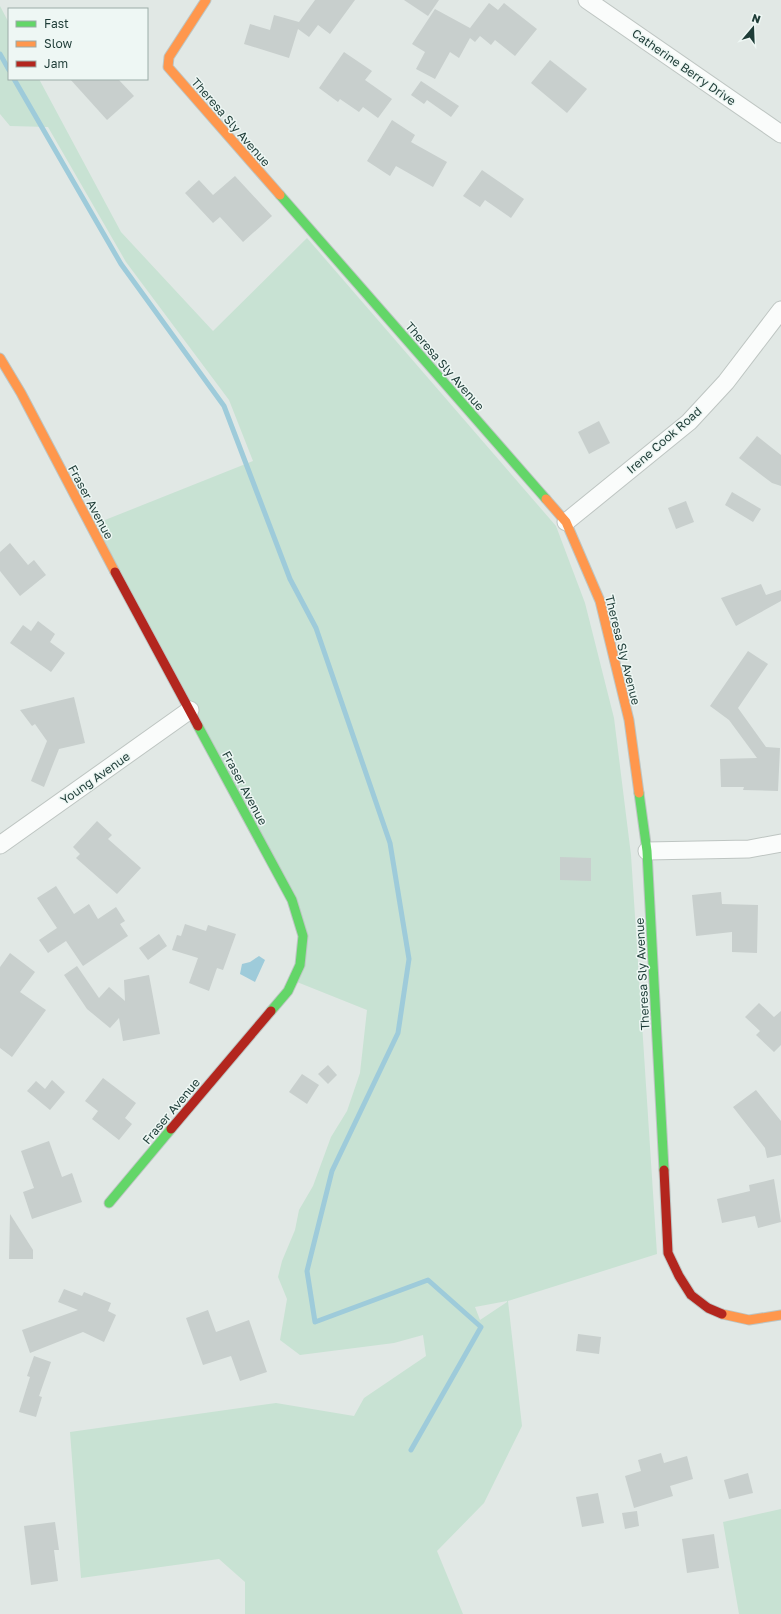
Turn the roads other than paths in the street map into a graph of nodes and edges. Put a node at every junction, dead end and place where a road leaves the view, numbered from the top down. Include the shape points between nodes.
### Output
1 (206, 0) edge
2 (586, 0) edge
3 (781, 134) edge
4 (781, 310) edge
5 (0, 358) edge
6 (566, 522) junction
7 (190, 710) junction
8 (781, 843) edge
9 (0, 845) edge
10 (647, 851) junction
11 (109, 1203) dead end
12 (781, 1315) edge

1 - 6 street, Theresa Sly Avenue via 169,57 168,67
2 - 3 street, Catherine Berry Drive
4 - 6 street, Irene Cook Road via 726,382 689,422
5 - 7 street, Fraser Avenue
6 - 10 street, Theresa Sly Avenue via 600,601 629,720
7 - 9 street, Young Avenue
7 - 11 street, Fraser Avenue via 292,900 303,936 300,965 288,991
8 - 10 street via 749,849
10 - 12 street, Theresa Sly Avenue via 668,1253 680,1280 692,1297 708,1309 749,1321

